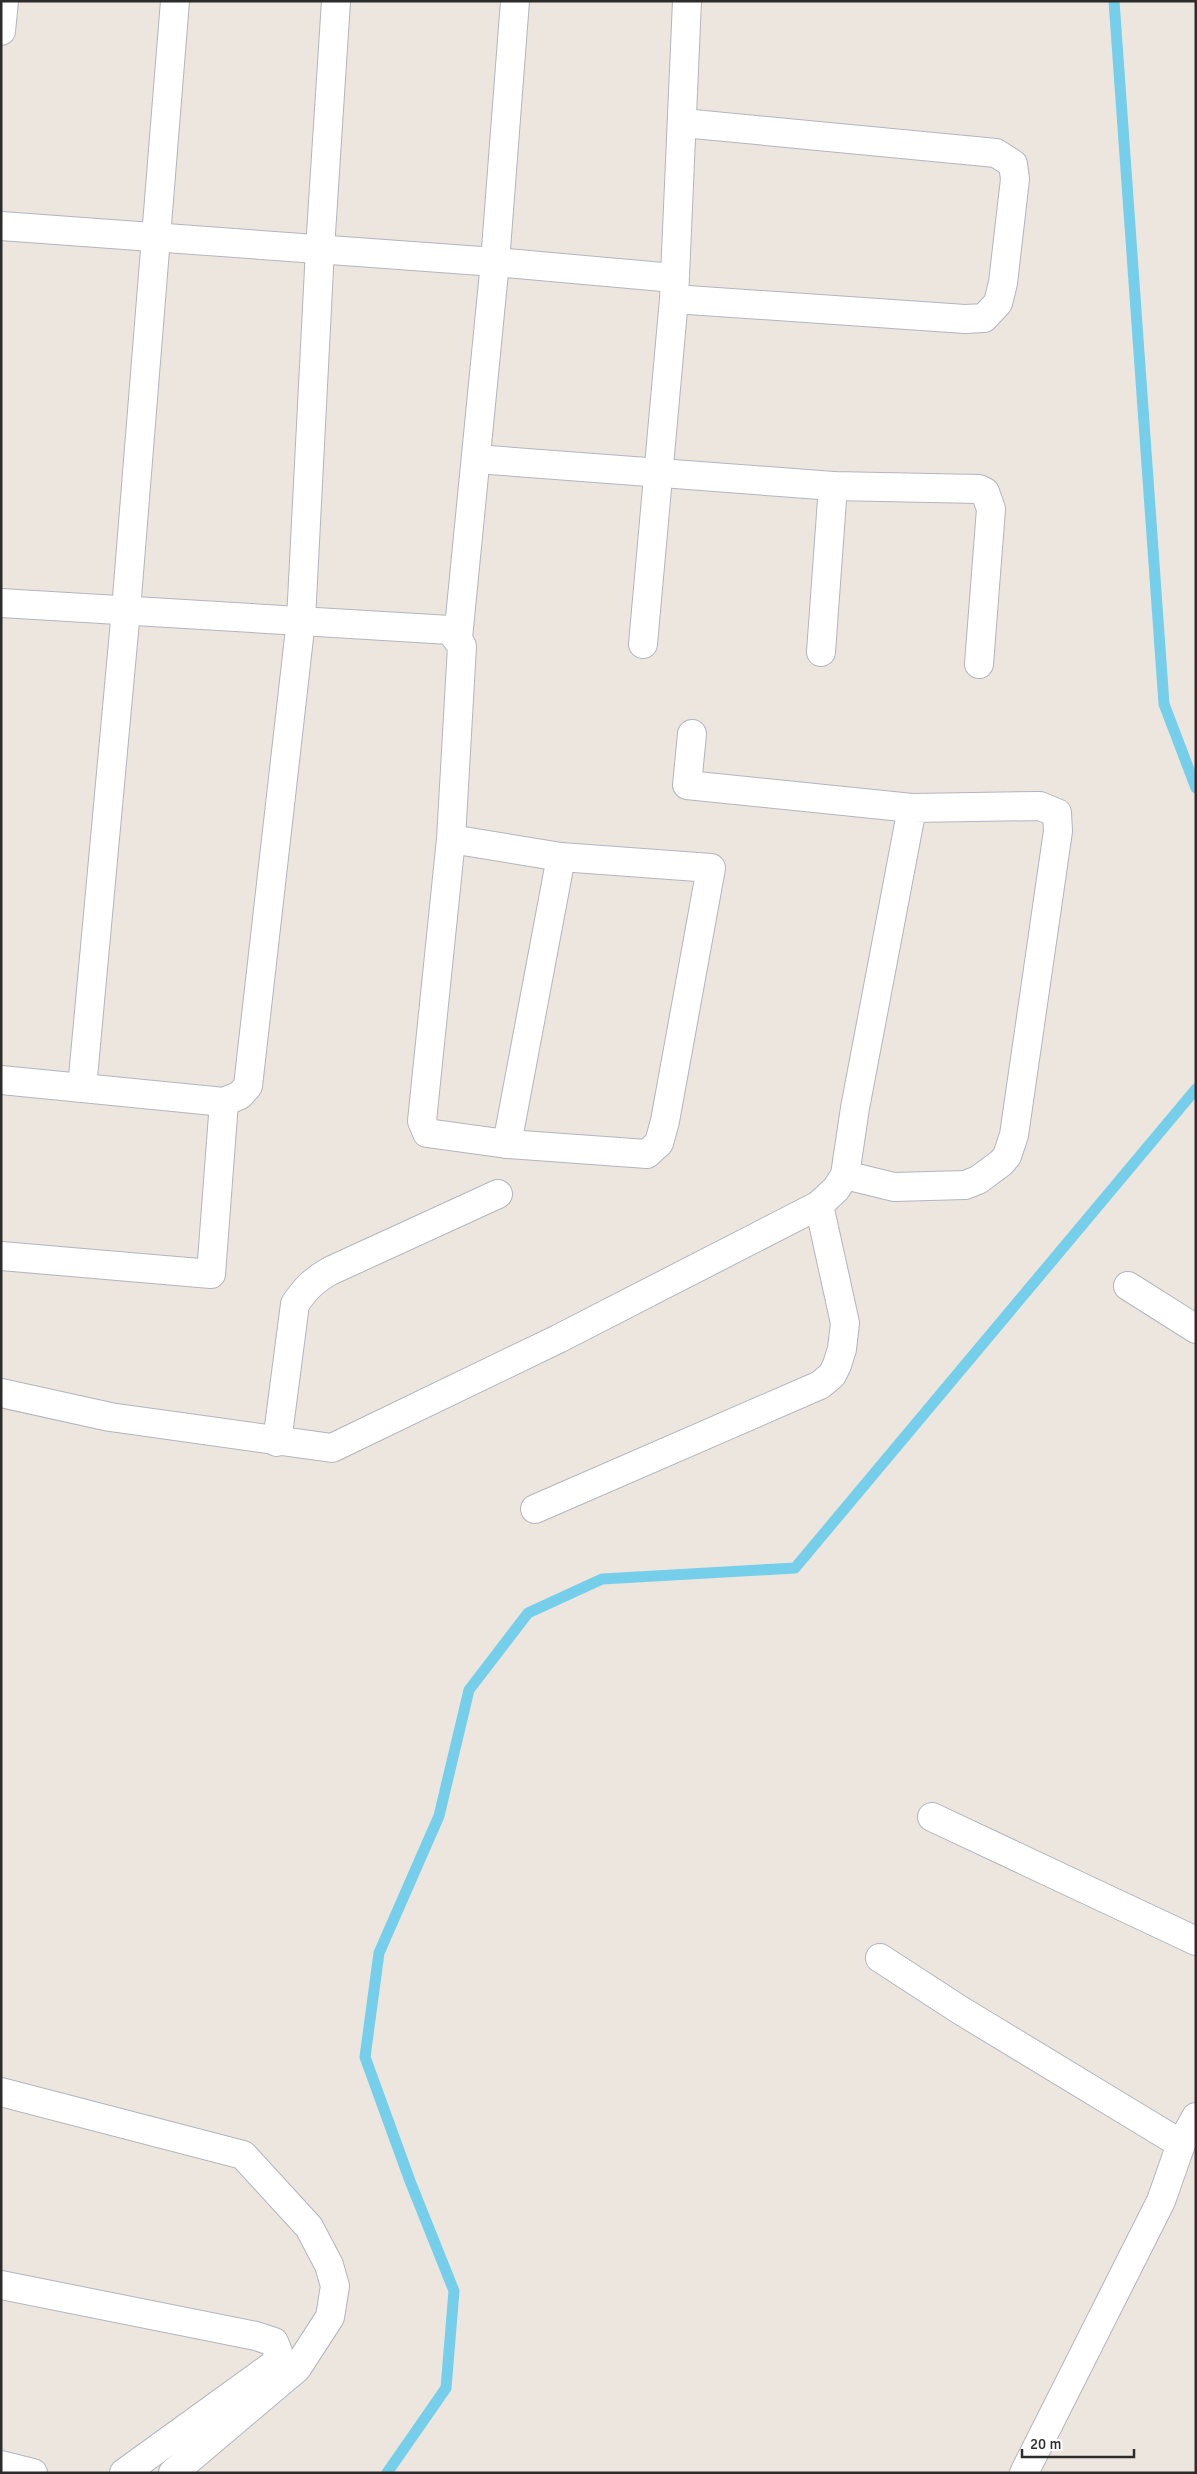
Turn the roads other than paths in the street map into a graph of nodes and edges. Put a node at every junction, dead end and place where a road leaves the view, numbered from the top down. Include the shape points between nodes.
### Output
1 (4, 1) edge
2 (174, 1) edge
3 (336, 1) edge
4 (515, 1) edge
5 (687, 1) edge
6 (1, 31) edge
7 (684, 123) junction
8 (1, 226) edge
9 (155, 237) junction
10 (320, 249) junction
11 (495, 262) junction
12 (674, 289) junction
13 (476, 459) junction
14 (659, 474) junction
15 (833, 486) junction
16 (1, 603) edge
17 (126, 610) junction
18 (301, 620) junction
19 (458, 638) junction
20 (642, 644) dead end
21 (821, 652) dead end
22 (979, 664) dead end
23 (692, 734) dead end
24 (912, 808) junction
25 (451, 839) junction
26 (561, 857) junction
27 (1, 1080) edge
28 (82, 1088) junction
29 (224, 1102) junction
30 (507, 1144) junction
31 (846, 1175) junction
32 (498, 1194) dead end
33 (819, 1205) junction
34 (1, 1256) edge
35 (1128, 1286) dead end
36 (1196, 1329) edge
37 (1, 1393) edge
38 (277, 1442) junction
39 (535, 1509) dead end
40 (932, 1817) dead end
41 (1196, 1941) edge
42 (880, 1958) dead end
43 (1, 2092) edge
44 (1196, 2117) edge
45 (1181, 2144) junction
46 (1, 2285) edge
47 (1, 2465) edge
48 (33, 2473) edge
49 (124, 2473) edge
50 (173, 2473) edge
51 (1024, 2473) edge

1 - 6 street
2 - 9 street
3 - 10 street
4 - 11 street
5 - 7 street
7 - 12 street
7 - 12 street via 996,152 1013,164 1015,179 1003,283 998,303 984,318 965,319
8 - 9 street
9 - 10 street
9 - 17 street
10 - 11 street
10 - 18 street
11 - 12 street
11 - 13 street
12 - 14 street
13 - 14 street
13 - 19 street
14 - 15 street
14 - 20 street
15 - 21 street
15 - 22 street via 962,487 985,492 991,509
16 - 17 street
17 - 18 street
17 - 28 street
18 - 19 street via 450,630
18 - 29 street via 248,1086 240,1095
19 - 25 street via 462,646
23 - 24 street via 687,785
24 - 31 street via 855,1108
24 - 31 street via 1040,806 1057,813 1058,830 1014,1135 1008,1156 978,1180 965,1185 894,1186
25 - 26 street
25 - 30 street via 422,1121 427,1133
26 - 30 street
26 - 30 street via 711,868 666,1121 659,1143 647,1154
27 - 28 street
28 - 29 street
29 - 34 street via 210,1274
31 - 33 street
32 - 38 street via 330,1271 315,1279 304,1291 295,1304
33 - 38 street via 351,1441 332,1448
33 - 39 street via 845,1323 842,1349 832,1375 820,1385
35 - 36 street
37 - 38 street via 110,1417
40 - 41 street
42 - 45 street
43 - 50 street via 243,2155 309,2227 329,2265 335,2286 330,2317 297,2368
44 - 45 street
45 - 51 street via 1161,2201
46 - 49 street via 274,2342 278,2352 276,2363
47 - 48 street

